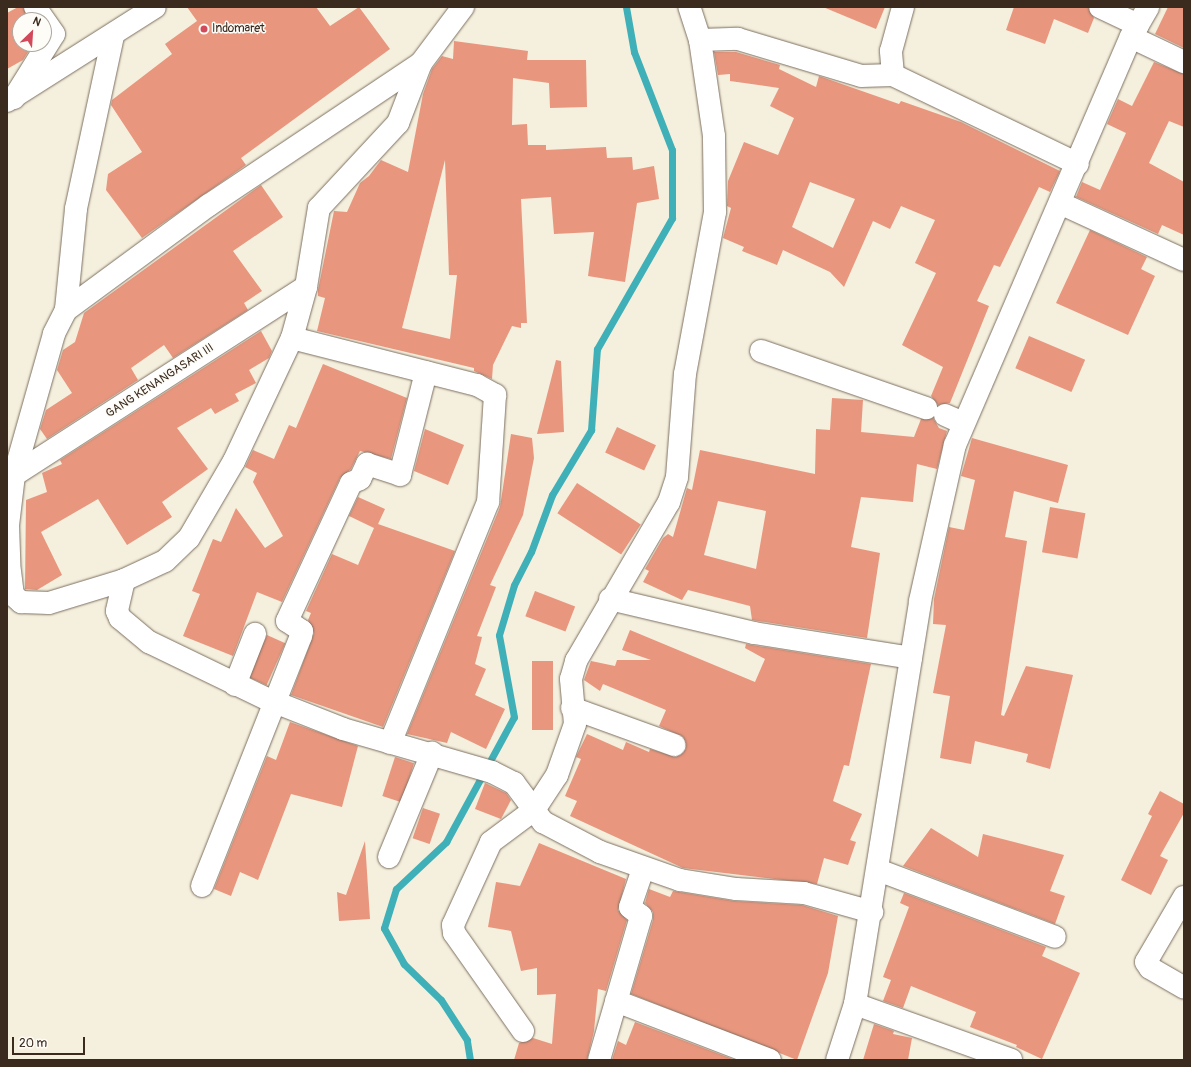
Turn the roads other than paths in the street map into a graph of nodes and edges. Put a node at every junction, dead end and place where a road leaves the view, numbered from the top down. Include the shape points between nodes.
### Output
1 (35, 7) edge
2 (155, 7) edge
3 (463, 7) edge
4 (690, 7) edge
5 (903, 7) edge
6 (1100, 7) edge
7 (1139, 23) edge
8 (113, 36) junction
9 (700, 40) junction
10 (1184, 62) edge
11 (421, 63) junction
12 (894, 75) junction
13 (10, 100) edge
14 (1078, 164) junction
15 (1060, 202) junction
16 (1184, 260) edge
17 (306, 287) junction
18 (66, 310) junction
19 (292, 338) junction
20 (762, 351) dead end
21 (426, 372) junction
22 (944, 415) junction
23 (14, 475) junction
24 (124, 580) junction
25 (610, 599) junction
26 (255, 634) dead end
27 (911, 658) junction
28 (235, 685) junction
29 (274, 702) junction
30 (572, 708) junction
31 (390, 743) junction
32 (674, 746) dead end
33 (432, 753) junction
34 (534, 810) junction
35 (389, 857) dead end
36 (643, 869) junction
37 (878, 870) junction
38 (202, 886) dead end
39 (1184, 897) edge
40 (872, 912) junction
41 (1055, 937) dead end
42 (1184, 988) edge
43 (616, 1001) junction
44 (855, 1004) junction
45 (523, 1031) dead end
46 (600, 1060) edge
47 (770, 1060) edge
48 (837, 1060) edge
49 (1011, 1060) edge

1 - 13 street via 54,34
2 - 8 street
3 - 11 street
4 - 9 street
5 - 12 street via 891,50
6 - 7 street
7 - 10 street
7 - 14 street
8 - 13 street
8 - 18 street via 76,209
9 - 12 street via 744,40 861,76
9 - 25 street via 714,136 715,212 685,374 680,419 681,453 669,502
11 - 17 street via 398,123 319,208
11 - 18 street via 210,205
12 - 14 street
14 - 15 street
15 - 16 street
15 - 22 street
17 - 19 street
17 - 23 street, GANG KENANGASARI III
18 - 23 street via 54,334
19 - 21 street
19 - 24 street via 234,461 189,538 166,561
20 - 22 street
21 - 29 street via 400,475 367,464 360,479 351,483 336,512 287,621 302,631
21 - 31 street via 477,385 495,395 491,480 488,502
22 - 27 street via 941,496
23 - 24 street via 8,525 13,595 16,600 49,603
24 - 28 street via 117,611 125,626 149,642
25 - 27 street via 754,633
25 - 30 street via 576,661 571,679
26 - 28 street
27 - 37 street
28 - 29 street
29 - 31 street
29 - 38 street
30 - 32 street
30 - 34 street via 575,724 564,760
31 - 33 street
33 - 34 street via 485,768 514,783
33 - 35 street
34 - 36 street via 556,830
34 - 45 street via 492,842 453,925 454,933
36 - 40 street via 736,889 804,893
36 - 43 street via 630,907 641,916
37 - 40 street
37 - 41 street
39 - 42 street via 1146,962 1154,971
40 - 44 street
43 - 46 street
43 - 47 street
44 - 48 street
44 - 49 street

